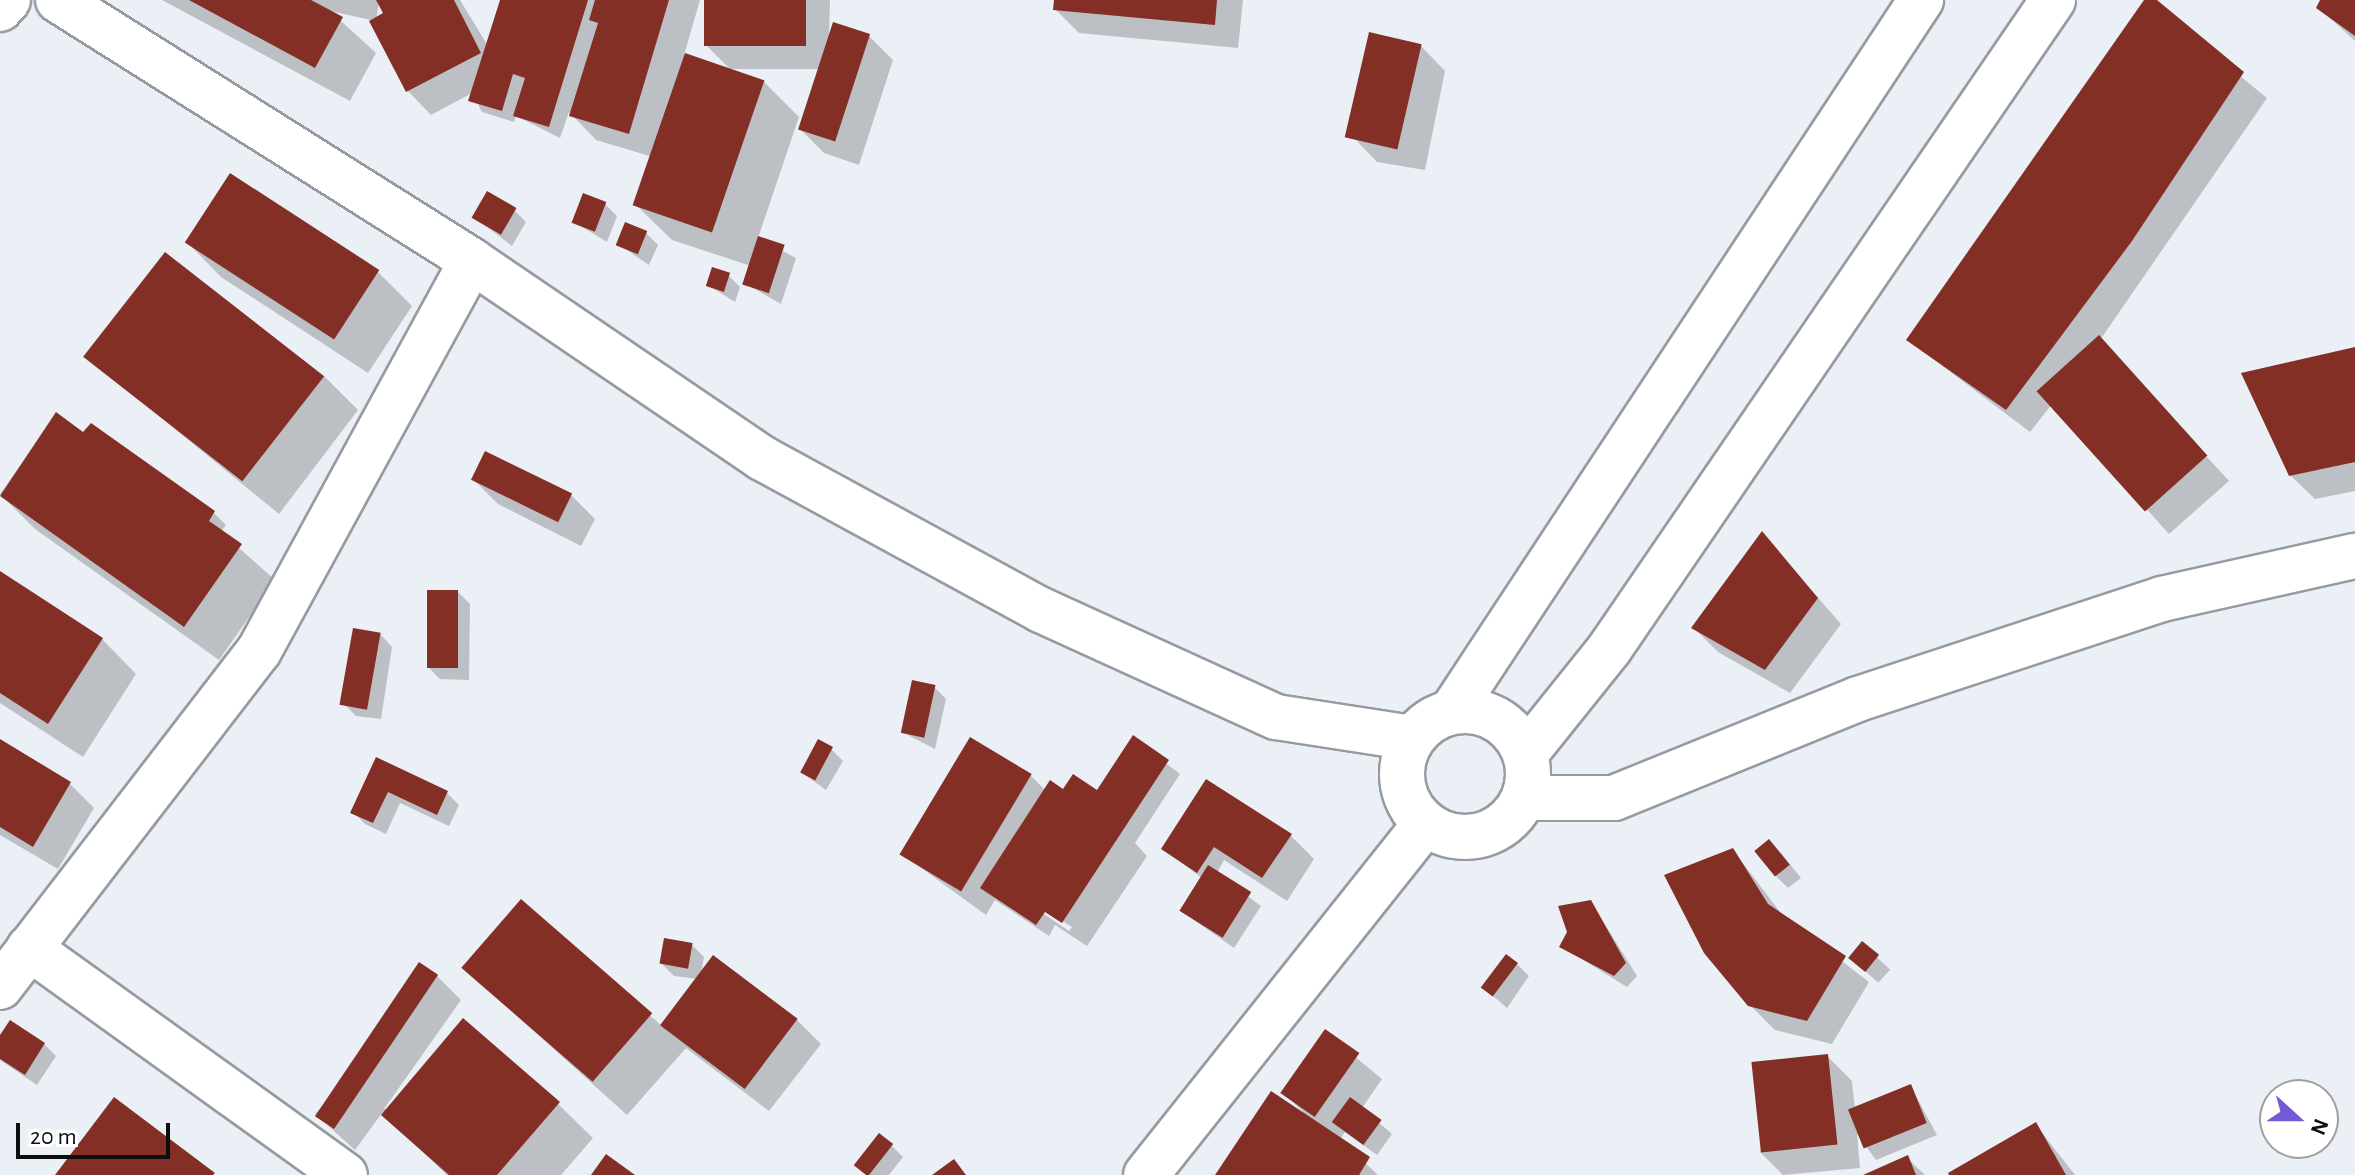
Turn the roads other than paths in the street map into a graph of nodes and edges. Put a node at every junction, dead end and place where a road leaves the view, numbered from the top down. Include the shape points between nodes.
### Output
1 (8, 0) edge
2 (58, 0) edge
3 (1921, 0) edge
4 (2053, 0) edge
5 (0, 9) edge
6 (472, 261) junction
7 (2355, 556) edge
8 (1452, 711) junction
9 (1412, 738) junction
10 (1526, 753) junction
11 (1525, 798) junction
12 (1425, 824) junction
13 (29, 948) junction
14 (0, 987) edge
15 (345, 1175) edge
16 (1146, 1175) edge

1 - 5 street
2 - 6 street
3 - 8 street
4 - 10 street via 1610,648
6 - 9 street via 762,458 1041,610 1276,717
6 - 13 street via 259,651
7 - 11 street via 2148,604 1858,699 1614,798
8 - 9 street
8 - 10 street via 1497,718
9 - 12 street via 1402,783
10 - 11 street
11 - 12 street via 1512,818 1469,838
12 - 16 street
13 - 14 street
13 - 15 street

